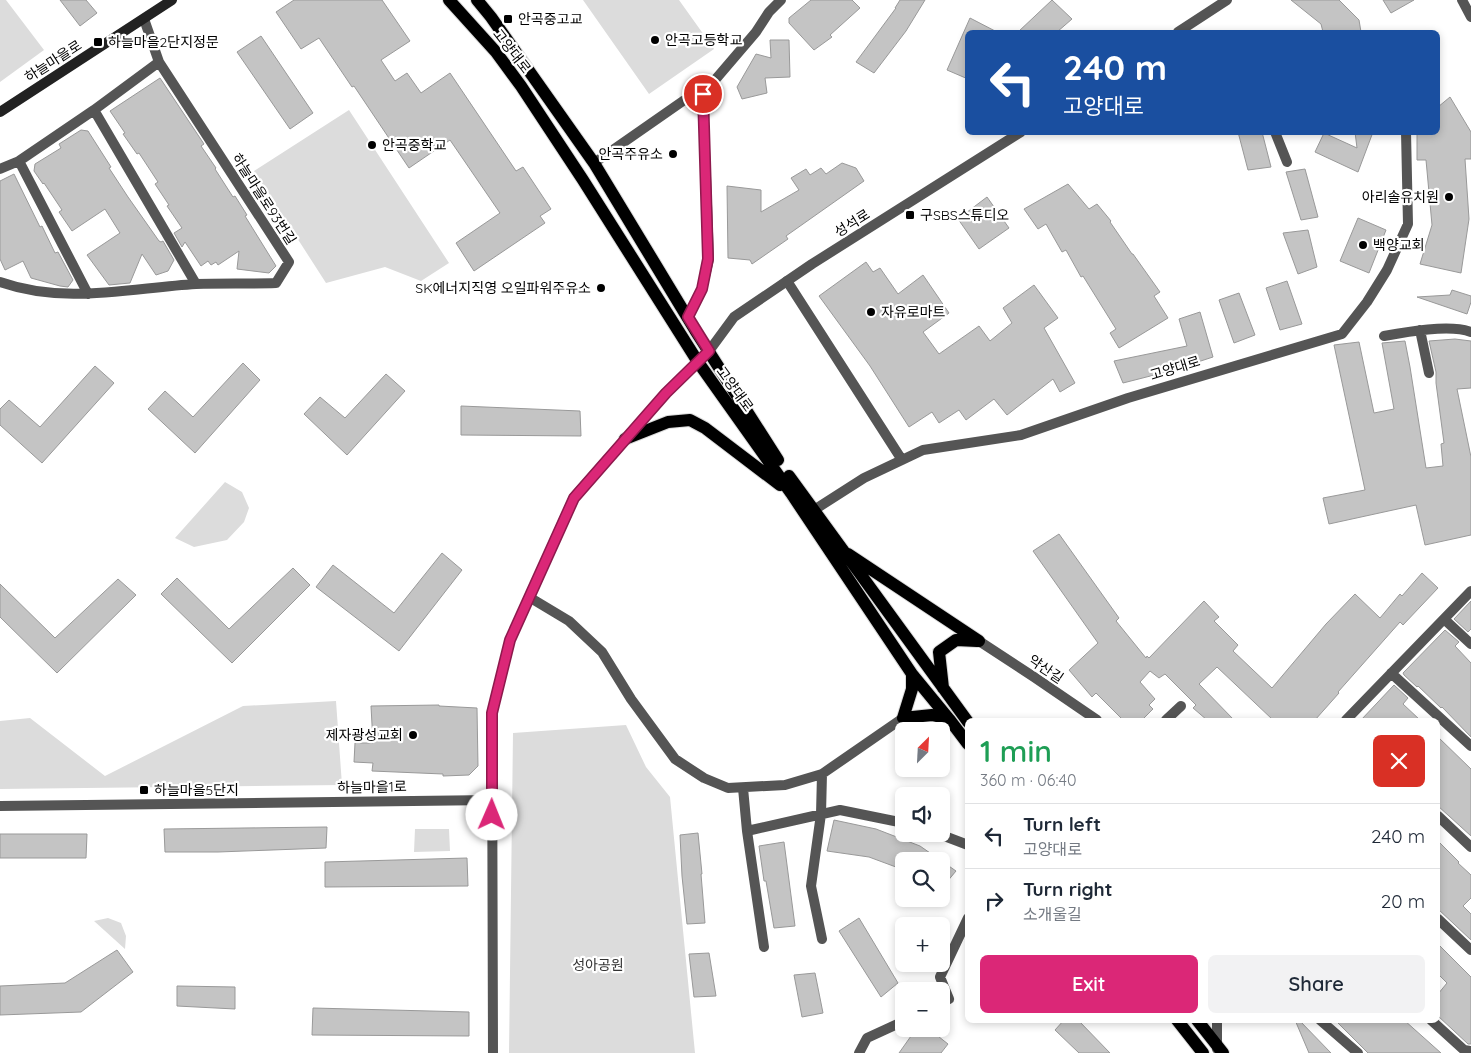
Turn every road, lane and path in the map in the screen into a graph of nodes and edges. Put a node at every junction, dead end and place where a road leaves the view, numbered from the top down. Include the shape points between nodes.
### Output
1 (172, 0) edge
2 (449, 0) edge
3 (477, 0) edge
4 (781, 0) edge
5 (1228, 0) edge
6 (1462, 0) edge
7 (1471, 17) edge
8 (144, 19) junction
9 (1181, 30) edge
10 (159, 62) junction
11 (703, 94) junction
12 (94, 110) junction
13 (0, 112) edge
14 (1012, 135) edge
15 (1276, 135) edge
16 (1406, 135) edge
17 (19, 161) junction
18 (594, 162) junction
19 (1287, 162) dead end
20 (0, 169) edge
21 (787, 281) junction
22 (0, 282) edge
23 (196, 284) junction
24 (88, 294) junction
25 (688, 317) junction
26 (1420, 330) junction
27 (1471, 332) edge
28 (1384, 336) dead end
29 (709, 351) junction
30 (698, 362) junction
31 (1428, 373) dead end
32 (625, 440) junction
33 (902, 460) junction
34 (790, 492) junction
35 (814, 510) junction
36 (841, 549) junction
37 (1471, 591) edge
38 (529, 596) junction
39 (1444, 619) junction
40 (979, 641) junction
41 (1471, 644) edge
42 (1391, 673) junction
43 (912, 674) junction
44 (943, 690) junction
45 (1181, 706) dead end
46 (903, 718) junction
47 (949, 718) junction
48 (965, 718) edge
49 (1093, 718) edge
50 (1168, 718) edge
51 (1348, 718) edge
52 (965, 740) edge
53 (1471, 746) edge
54 (822, 774) junction
55 (743, 788) junction
56 (492, 800) junction
57 (0, 806) edge
58 (821, 814) junction
59 (1440, 818) edge
60 (895, 820) edge
61 (747, 831) junction
62 (950, 838) edge
63 (965, 844) edge
64 (1471, 847) edge
65 (1440, 920) edge
66 (965, 924) edge
67 (822, 939) dead end
68 (764, 947) dead end
69 (1471, 950) edge
70 (942, 982) edge
71 (1179, 1023) edge
72 (1199, 1023) edge
73 (1217, 1023) edge
74 (1323, 1023) edge
75 (1434, 1023) edge
76 (895, 1025) edge
77 (1219, 1051) edge
78 (1471, 1051) edge
79 (493, 1053) edge
80 (859, 1053) edge
81 (1203, 1053) edge
82 (1358, 1053) edge

1 - 8 main road, 하늘마을로
2 - 30 main road, 고양대로 via 496,52 520,86
3 - 18 main road, 고양대로
4 - 11 street
5 - 9 street
6 - 7 street
8 - 10 street, 하늘마을로93번길
8 - 13 main road, 하늘마을로
10 - 12 street
10 - 23 street, 하늘마을로93번길 via 289,262 276,283
11 - 18 street via 683,101
11 - 25 street via 708,259 702,289
12 - 17 street
12 - 23 street
14 - 21 street, 성석로
15 - 19 street
16 - 33 street, 고양대로 via 1408,224 1367,302 1342,334 1128,398 1021,435 923,450
17 - 20 street
17 - 24 street
18 - 25 main road, 고양대로
21 - 29 street, 성석로 via 734,317
21 - 33 street
22 - 24 street, 하늘마을로93번길 via 50,293
23 - 24 street, 하늘마을로93번길
25 - 29 main road, 고양대로
26 - 27 street via 1464,329
26 - 28 street
26 - 31 street
29 - 30 street, 성석로
29 - 35 main road, 고양대로 via 769,447
30 - 32 street, 성석로
30 - 34 main road, 고양대로
32 - 34 main road via 668,422 690,420
32 - 38 street, 성석로 via 574,498
33 - 35 street, 고양대로 via 864,478
34 - 43 main road, 고양대로
35 - 36 main road, 고양대로
36 - 40 main road
36 - 44 main road, 고양대로
37 - 39 street
38 - 55 street via 569,621 602,652 631,699 676,759 704,778 728,788
38 - 56 street, 성석로 via 510,640 492,713
39 - 41 street
39 - 42 street
40 - 44 main road via 956,640 939,652
40 - 49 street, 약산길
42 - 51 street
42 - 53 street
43 - 46 main road via 912,689
43 - 47 main road, 고양대로
44 - 48 main road, 고양대로
45 - 50 street
46 - 47 main road via 932,715
46 - 54 street
47 - 52 main road, 고양대로
54 - 55 street via 785,785
54 - 58 street
55 - 61 street
56 - 57 street, 하늘마을1로
56 - 79 street
58 - 60 street via 840,810
58 - 61 street
58 - 67 street via 811,886
59 - 64 street
61 - 68 street
62 - 63 street
65 - 69 street
66 - 70 street via 940,977
71 - 81 main road
72 - 77 main road
73 - 77 street
74 - 82 street
75 - 78 street via 1464,1050
76 - 80 street via 868,1038

